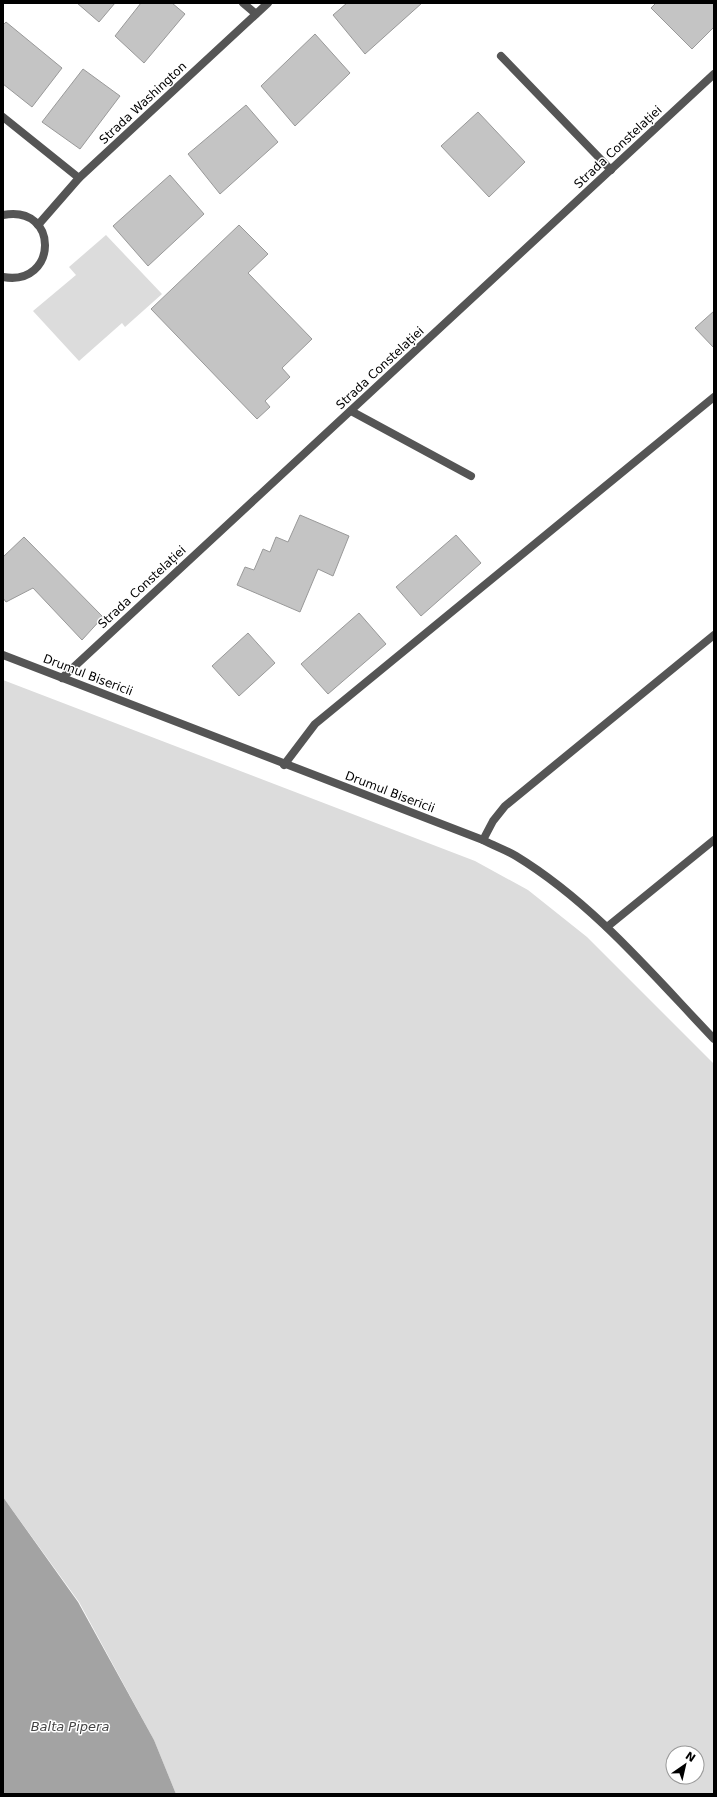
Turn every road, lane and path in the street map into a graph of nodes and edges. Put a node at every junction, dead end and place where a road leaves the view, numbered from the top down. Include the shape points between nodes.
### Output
1 (243, 3) edge
2 (268, 3) edge
3 (256, 14) junction
4 (501, 56) dead end
5 (714, 74) edge
6 (3, 117) edge
7 (611, 170) junction
8 (79, 178) junction
9 (3, 215) edge
10 (38, 225) junction
11 (3, 277) edge
12 (714, 397) edge
13 (351, 411) junction
14 (471, 476) dead end
15 (714, 635) edge
16 (3, 655) edge
17 (62, 678) junction
18 (284, 765) junction
19 (483, 840) junction
20 (714, 840) edge
21 (607, 927) junction
22 (714, 1039) edge

1 - 3 street
2 - 3 street, Strada Washington
3 - 8 street, Strada Washington
4 - 7 street
5 - 7 street, Strada Constelației
6 - 8 street
7 - 13 street, Strada Constelației
8 - 10 street, Strada Washington
9 - 10 street via 24,214
10 - 11 street via 46,242 44,258 38,267 29,274 13,279
12 - 18 street via 315,724
13 - 14 street
13 - 17 street, Strada Constelației
15 - 19 street via 505,806
16 - 17 street, Drumul Bisericii
17 - 18 street, Drumul Bisericii
18 - 19 street, Drumul Bisericii
19 - 21 street, Drumul Bisericii via 515,855 540,872
20 - 21 street
21 - 22 street, Drumul Bisericii

